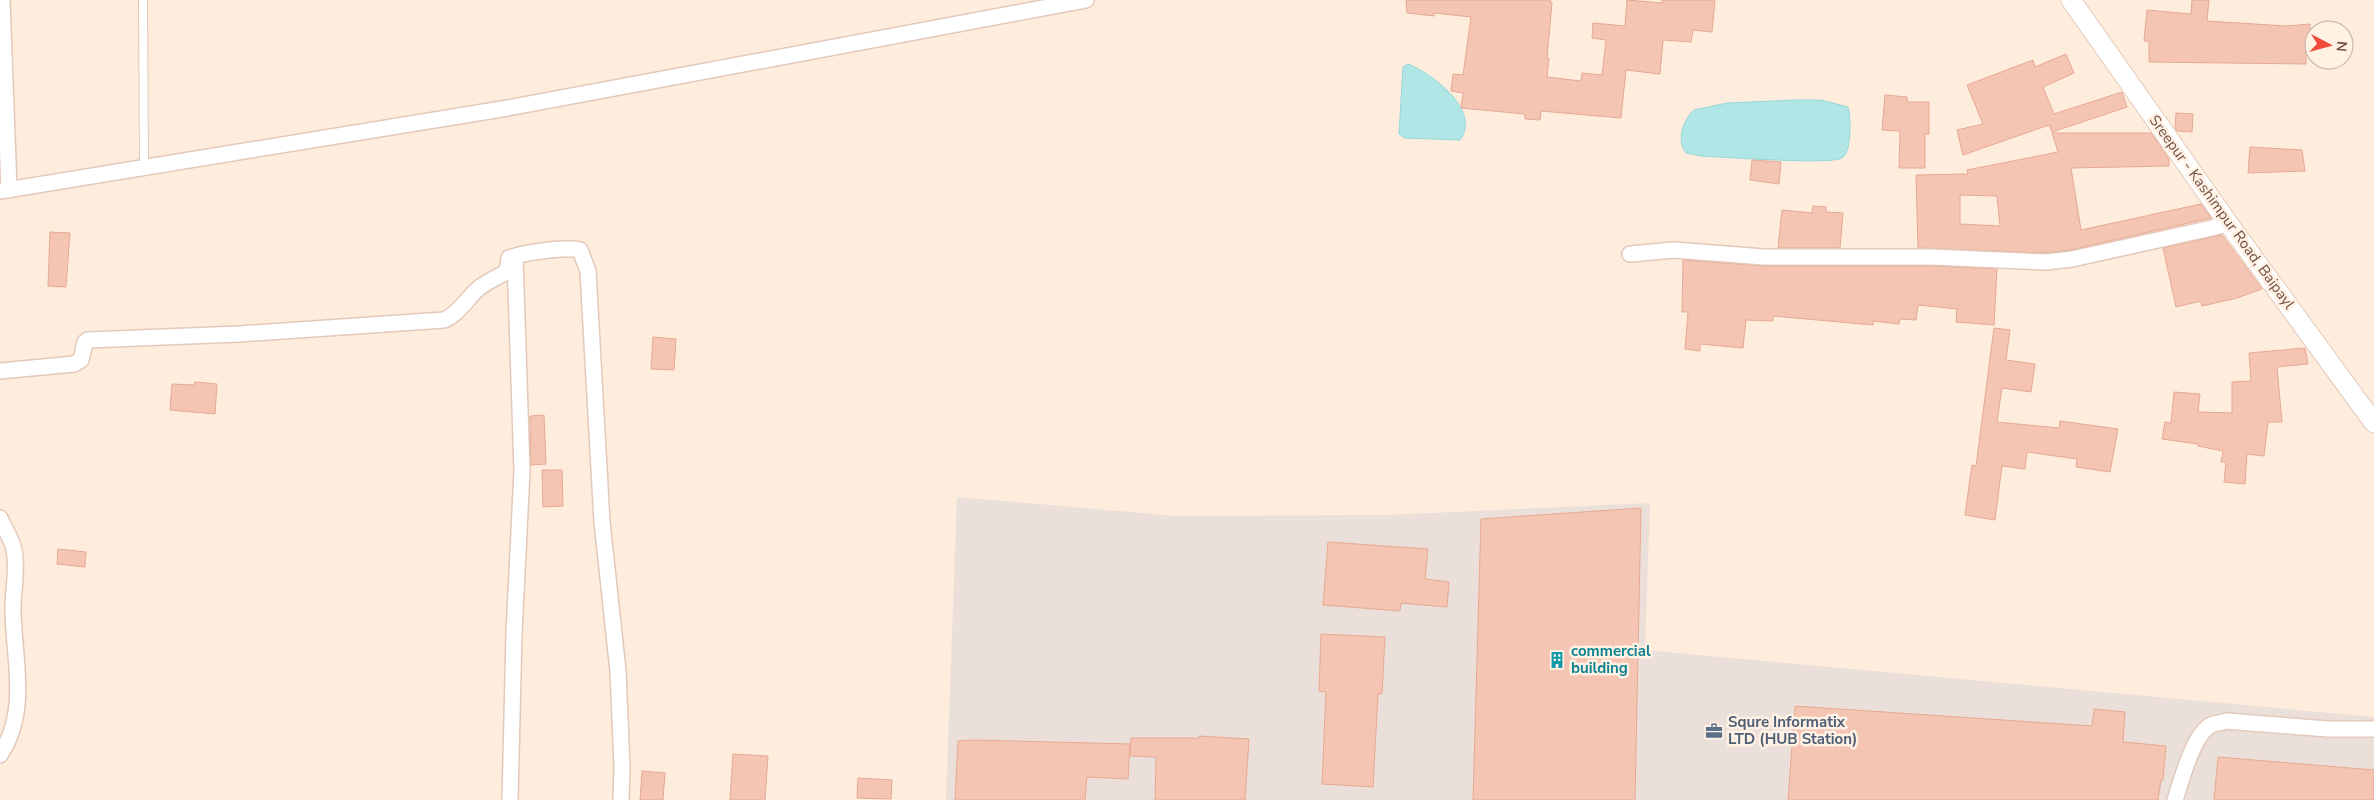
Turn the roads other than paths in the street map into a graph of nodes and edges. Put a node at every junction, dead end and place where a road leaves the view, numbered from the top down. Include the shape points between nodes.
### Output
1 (2, 0) edge
2 (143, 0) edge
3 (1086, 0) edge
4 (2071, 0) edge
5 (144, 169) junction
6 (4, 191) edge
7 (2228, 223) junction
8 (1630, 254) dead end
9 (515, 256) junction
10 (0, 371) edge
11 (2374, 423) edge
12 (0, 518) edge
13 (2374, 729) edge
14 (0, 755) edge
15 (510, 800) edge
16 (621, 800) edge
17 (2175, 800) edge

1 - 6 street
2 - 5 lane
3 - 5 street via 508,108
4 - 7 street, Sreepur - Kashimpur Road, Baipayl
5 - 6 street
7 - 8 street via 2056,261 1764,257 1674,250
7 - 11 street, Sreepur - Kashimpur Road, Baipayl
9 - 10 street via 509,258 507,272 479,288 452,317 444,320 240,334 88,340 81,360 74,364
9 - 15 street via 522,471
9 - 16 street via 576,249 583,254 588,271 602,522 618,671
12 - 14 street via 15,551 13,608 19,680 16,716
13 - 17 street via 2226,721 2210,726 2193,750

